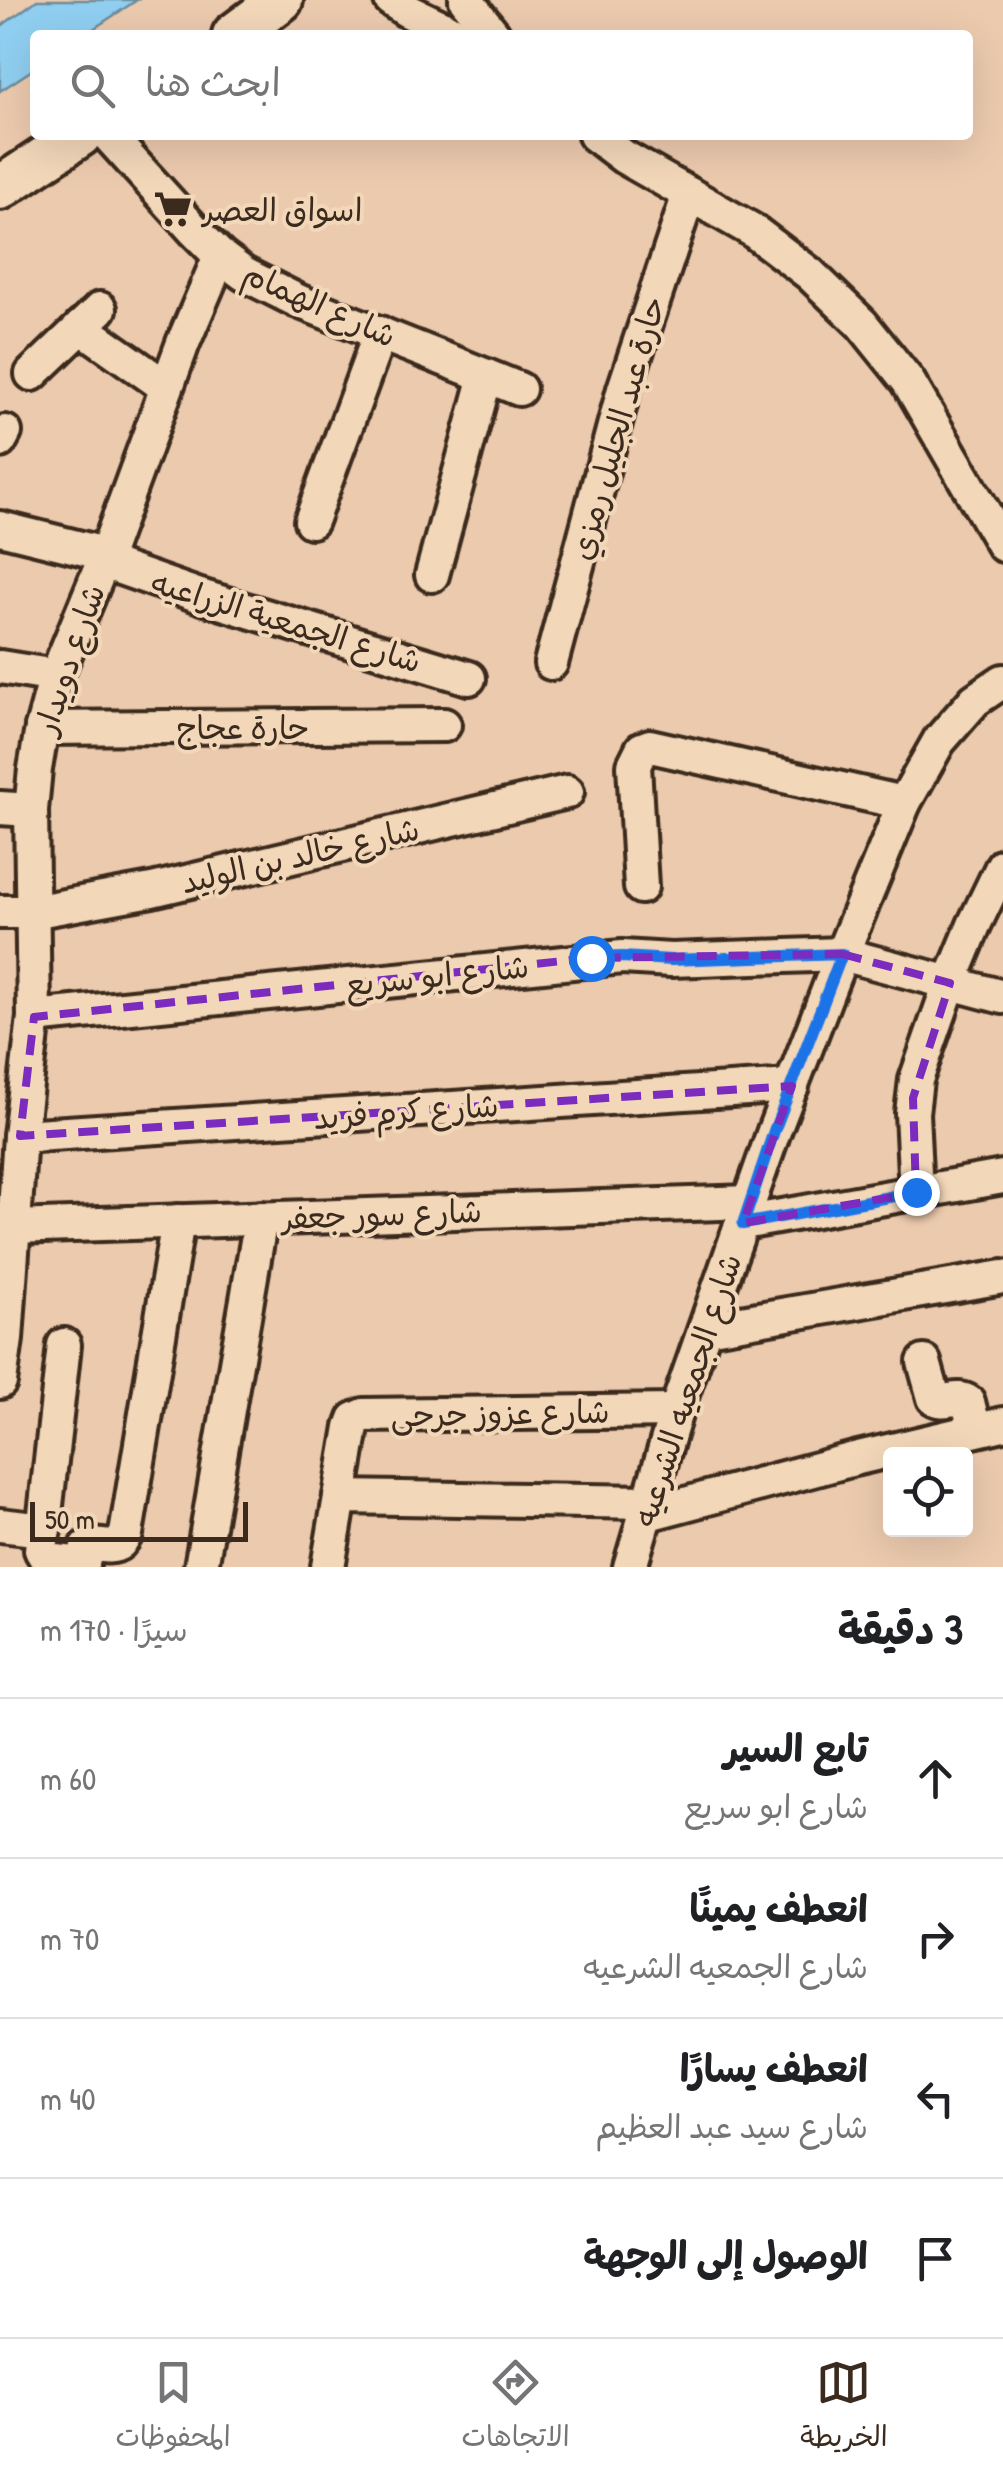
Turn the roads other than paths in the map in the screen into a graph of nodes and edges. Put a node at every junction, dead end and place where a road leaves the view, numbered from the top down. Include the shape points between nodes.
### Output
1 (281, 0) edge
2 (391, 0) edge
3 (466, 0) edge
4 (241, 30) edge
5 (448, 30) edge
6 (490, 30) edge
7 (72, 140) edge
8 (113, 140) edge
9 (602, 140) edge
10 (0, 188) edge
11 (689, 194) junction
12 (220, 256) junction
13 (380, 333) junction
14 (32, 374) dead end
15 (486, 376) junction
16 (166, 387) junction
17 (519, 388) dead end
18 (311, 521) dead end
19 (0, 528) edge
20 (1003, 545) edge
21 (104, 558) junction
22 (432, 575) dead end
23 (550, 662) dead end
24 (0, 667) edge
25 (56, 676) junction
26 (469, 678) dead end
27 (1003, 680) edge
28 (444, 725) dead end
29 (42, 728) junction
30 (567, 792) dead end
31 (904, 803) junction
32 (16, 809) edge
33 (1003, 866) edge
34 (641, 887) dead end
35 (16, 912) edge
36 (842, 954) junction
37 (950, 983) junction
38 (1003, 997) edge
39 (34, 1017) junction
40 (792, 1086) junction
41 (20, 1136) junction
42 (1003, 1177) edge
43 (916, 1192) junction
44 (746, 1213) junction
45 (261, 1218) junction
46 (178, 1221) junction
47 (13, 1227) junction
48 (1003, 1277) edge
49 (706, 1328) junction
50 (64, 1345) dead end
51 (924, 1362) dead end
52 (0, 1382) edge
53 (676, 1412) junction
54 (989, 1427) edge
55 (340, 1497) junction
56 (646, 1509) junction
57 (0, 1526) edge
58 (44, 1530) junction
59 (82, 1566) edge
60 (201, 1567) edge
61 (328, 1567) edge
62 (630, 1567) edge

1 - 4 main road
2 - 5 street
3 - 6 street
7 - 10 main road
8 - 12 street, شارع الهمام
9 - 11 street
11 - 20 street via 752,230 862,324 908,381
11 - 23 street, حارة عبد الجليل رمزي via 624,389
12 - 13 street, شارع الهمام via 270,288
12 - 16 street, شارع دويدار
13 - 15 street, شارع الهمام
13 - 18 street
14 - 16 street via 91,318
15 - 17 street, شارع الهمام
15 - 22 street
16 - 21 street, شارع دويدار
19 - 21 street, شارع الجمعية الزراعيه
21 - 25 street, شارع دويدار
21 - 26 street, شارع الجمعية الزراعيه via 200,596
24 - 25 street
25 - 29 street, شارع دويدار
27 - 31 street, شارع الجمعيه الشرعيه via 938,741
28 - 29 street, حارة عجاج
29 - 32 street, شارع دويدار via 35,768
30 - 35 street, شارع خالد بن الوليد via 152,890
31 - 34 street via 642,748 634,766
31 - 36 street, شارع الجمعيه الشرعيه
32 - 35 street, شارع دويدار
33 - 37 street
35 - 39 street, شارع دويدار
36 - 37 street, شارع ابو سريع
36 - 39 street, شارع ابو سريع via 591,958
36 - 40 street, شارع الجمعيه الشرعيه
37 - 38 street, شارع ابو سريع
37 - 43 street via 913,1098
39 - 41 street, شارع دويدار
40 - 41 street, شارع كرم فريد
40 - 44 street, شارع الجمعيه الشرعيه
41 - 47 street, شارع دويدار
42 - 43 street, شارع سور جعفر
43 - 44 street, شارع سور جعفر
44 - 45 street, شارع سور جعفر
44 - 49 street, شارع الجمعيه الشرعيه
45 - 46 street, شارع سور جعفر
45 - 60 street
46 - 47 street, شارع سور جعفر
46 - 59 street via 126,1534 114,1547 87,1547
47 - 52 street, شارع دويدار
48 - 49 street
49 - 53 street, شارع الجمعيه الشرعيه
50 - 58 street
51 - 54 street via 934,1398 965,1400
53 - 55 street, شارع عزوز جرحى via 364,1415 352,1427
53 - 56 street, شارع الجمعيه الشرعيه
54 - 56 street
55 - 56 street
55 - 61 street, شارع عزوز جرحى
56 - 62 street, شارع الجمعيه الشرعيه
57 - 58 street
58 - 59 street via 47,1560

